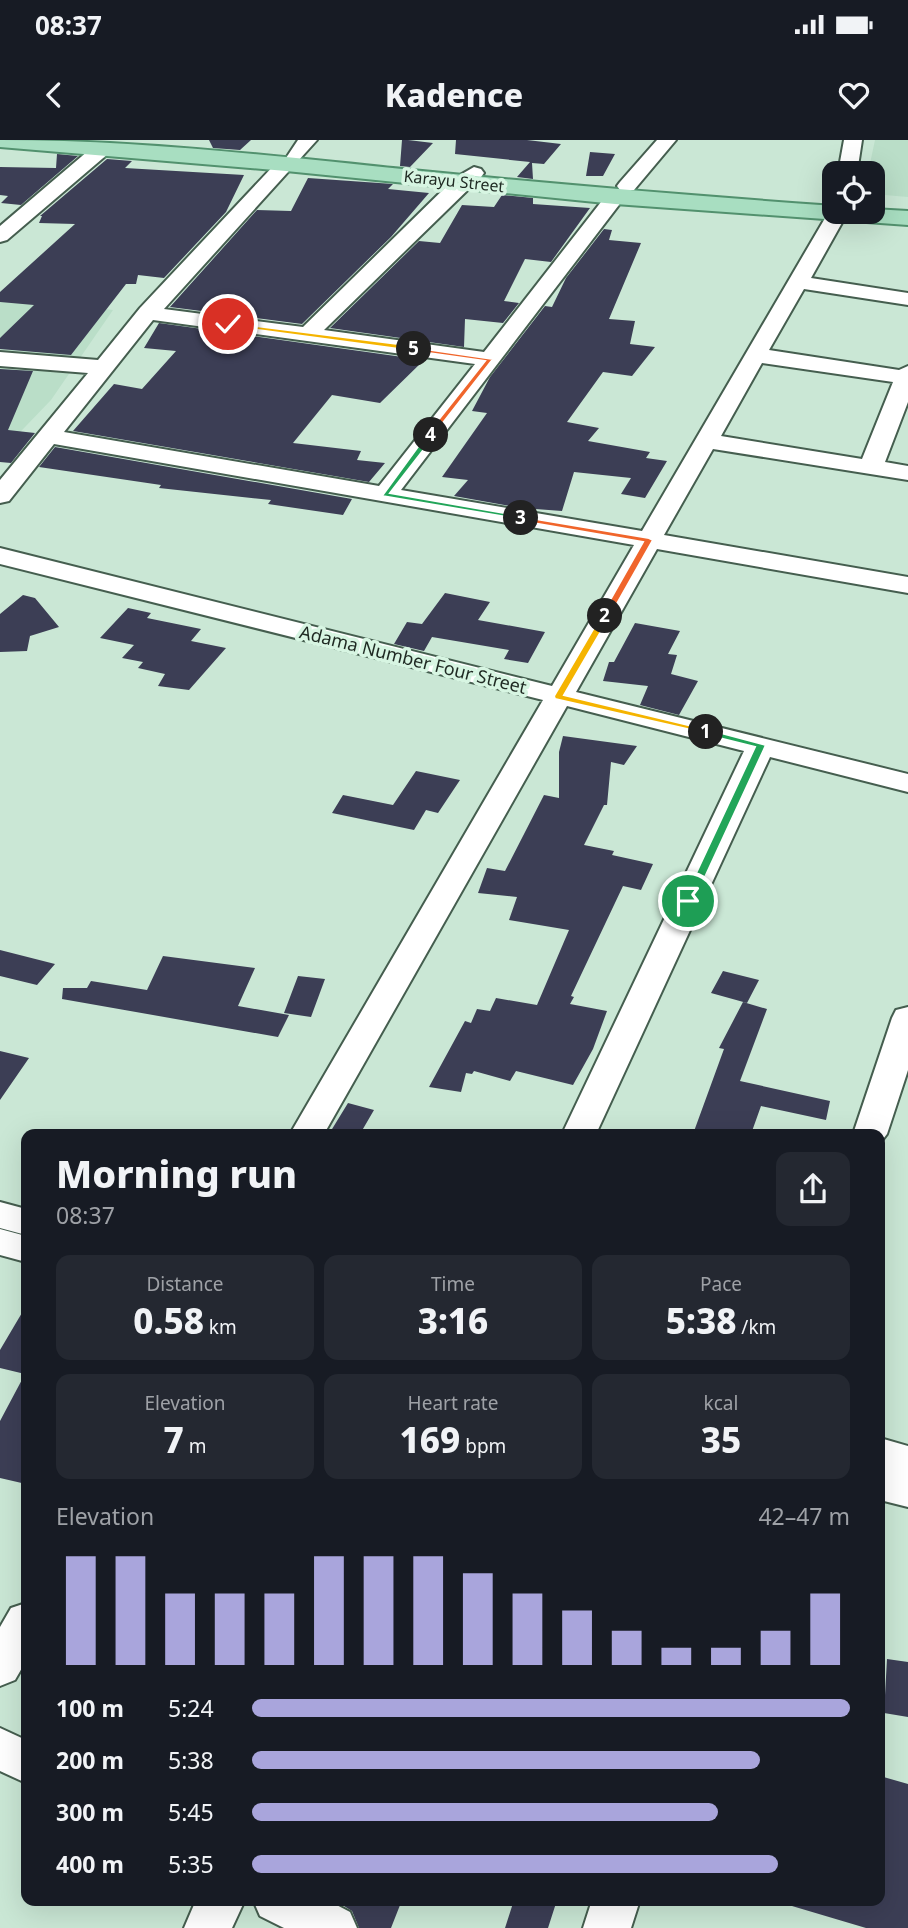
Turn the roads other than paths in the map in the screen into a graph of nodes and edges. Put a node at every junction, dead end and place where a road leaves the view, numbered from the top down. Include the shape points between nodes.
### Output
1 (667, 140) edge
2 (853, 140) edge
3 (0, 141) edge
4 (93, 145) edge
5 (296, 154) edge
6 (850, 161) edge
7 (468, 177) junction
8 (621, 191) junction
9 (822, 201) edge
10 (885, 206) edge
11 (908, 208) edge
12 (822, 210) edge
13 (885, 216) edge
14 (908, 218) edge
15 (831, 224) edge
16 (0, 236) edge
17 (798, 282) junction
18 (908, 299) edge
19 (148, 313) junction
20 (308, 334) junction
21 (756, 355) junction
22 (0, 359) edge
23 (490, 359) junction
24 (102, 367) junction
25 (907, 376) edge
26 (898, 425) edge
27 (47, 436) junction
28 (706, 440) junction
29 (871, 467) junction
30 (908, 473) edge
31 (384, 495) junction
32 (0, 496) edge
33 (649, 540) junction
34 (0, 556) edge
35 (908, 585) edge
36 (559, 696) junction
37 (761, 745) junction
38 (908, 783) edge
39 (908, 1018) edge
40 (310, 1129) edge
41 (581, 1129) edge
42 (872, 1129) edge
43 (0, 1215) edge
44 (21, 1221) edge
45 (0, 1242) edge
46 (21, 1248) edge
47 (885, 1455) edge
48 (908, 1462) edge
49 (885, 1485) edge
50 (908, 1491) edge
51 (21, 1630) edge
52 (0, 1667) edge
53 (0, 1748) edge
54 (21, 1760) edge
55 (218, 1906) edge
56 (289, 1906) edge
57 (614, 1906) edge
58 (208, 1928) edge
59 (333, 1928) edge
60 (607, 1928) edge

1 - 8 street
2 - 6 street
3 - 4 main road, Karayu Street
4 - 5 main road, Karayu Street
4 - 16 street
5 - 7 main road, Karayu Street
5 - 19 street
7 - 8 main road, Karayu Street
7 - 20 street
8 - 9 main road, Karayu Street
8 - 12 main road, Karayu Street
8 - 23 street
10 - 11 main road
13 - 14 main road, Karayu Street
15 - 17 street
17 - 18 street
17 - 21 street
19 - 20 street
19 - 24 street
20 - 23 street
21 - 25 street
21 - 28 street
22 - 24 street
23 - 31 street
24 - 27 street
25 - 26 street
26 - 29 street
27 - 31 street
27 - 32 street
28 - 29 street
28 - 33 street
29 - 30 street
31 - 33 street
33 - 35 street
33 - 36 street
34 - 36 street, Adama Number Four Street
36 - 37 street, Adama Number Four Street
36 - 40 street
37 - 38 street, Adama Number Four Street
37 - 41 street
39 - 42 street
43 - 44 street
45 - 46 street
47 - 48 street
49 - 50 street
51 - 52 street
53 - 54 street
55 - 58 street
56 - 59 street
57 - 60 street

